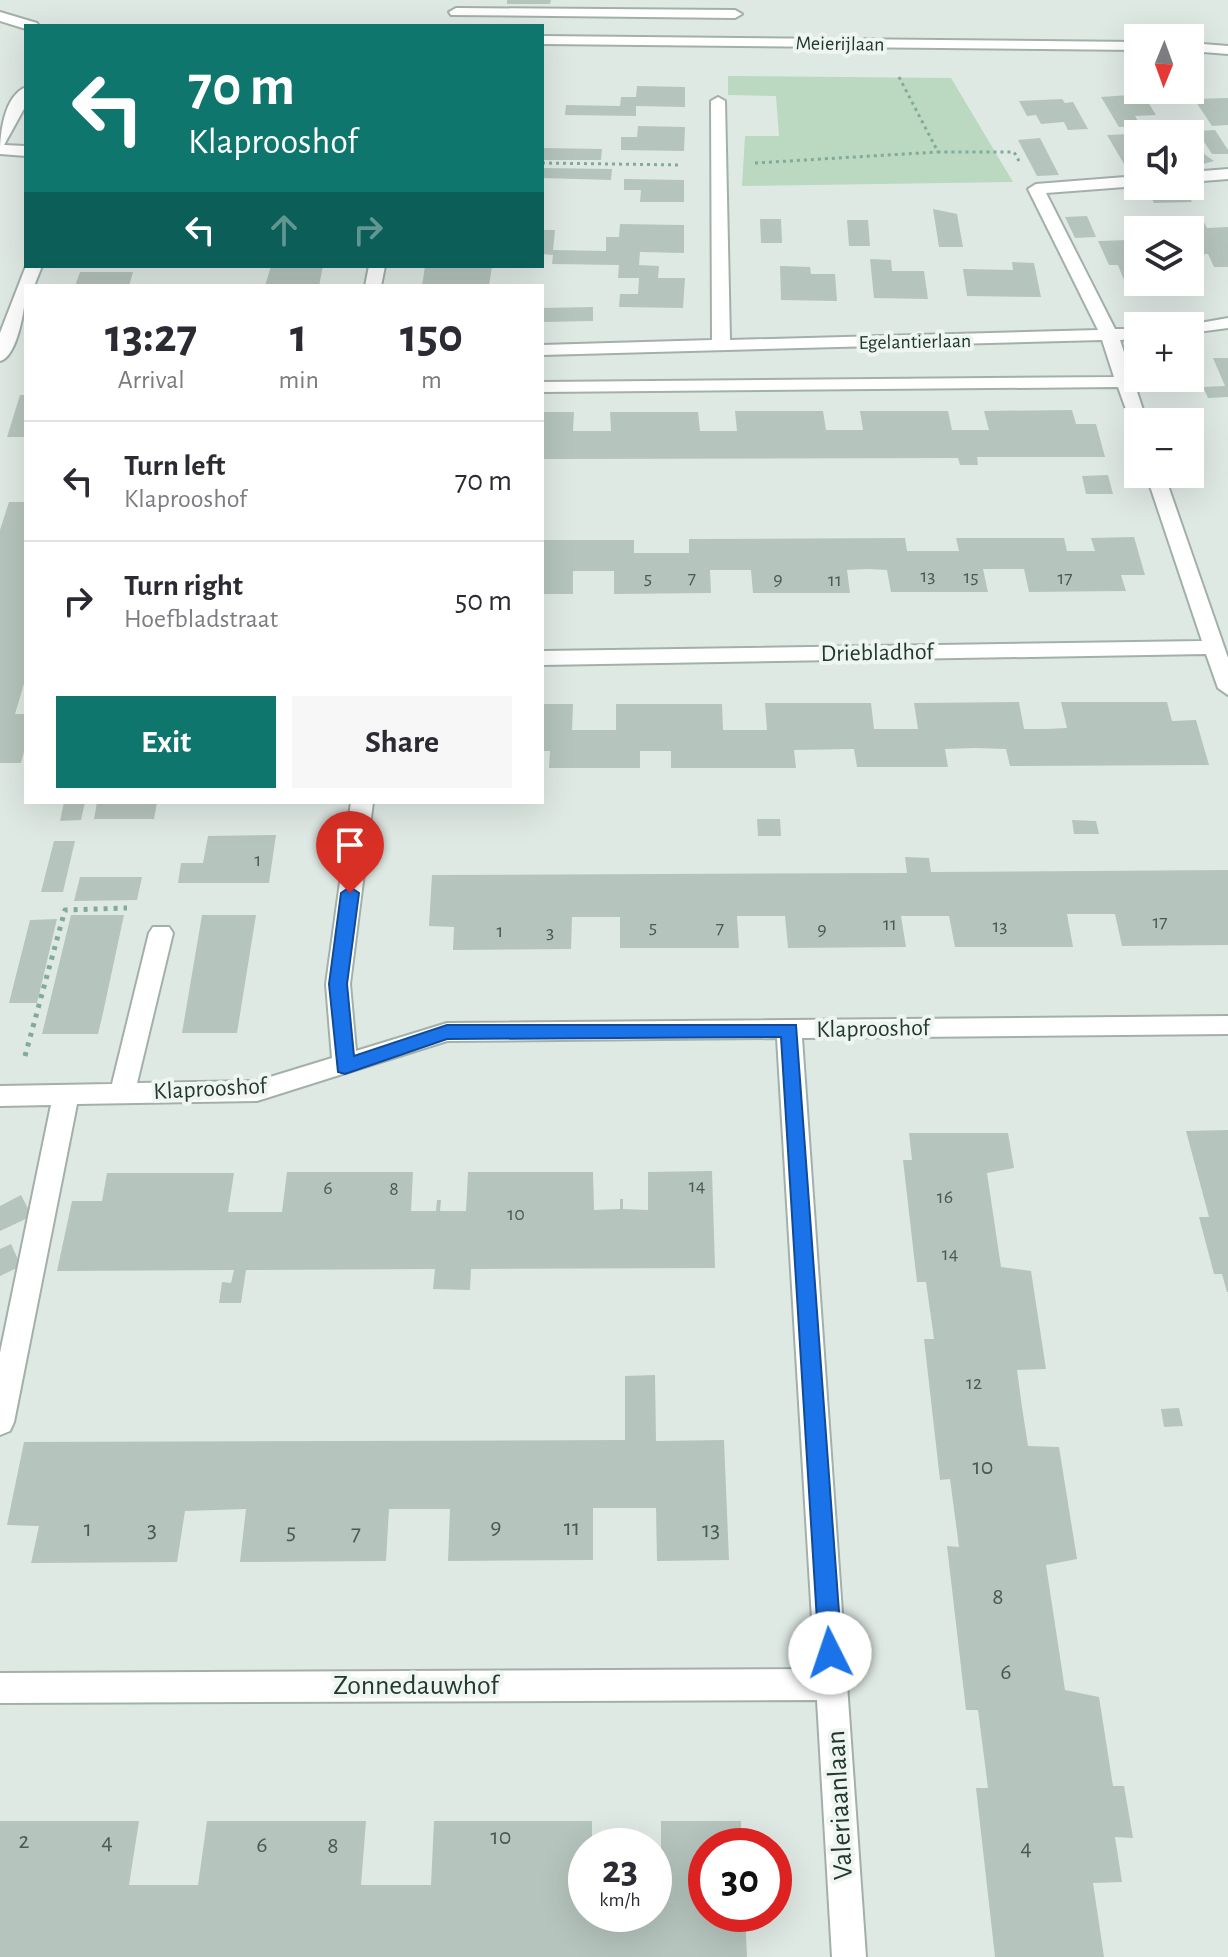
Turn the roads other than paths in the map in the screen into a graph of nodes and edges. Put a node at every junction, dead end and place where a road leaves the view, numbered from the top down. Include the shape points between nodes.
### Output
1 (456, 13) edge
2 (735, 14) dead end
3 (0, 16) edge
4 (26, 24) edge
5 (544, 40) edge
6 (1228, 44) edge
7 (1124, 46) edge
8 (1204, 46) edge
9 (1204, 48) edge
10 (1228, 50) edge
11 (24, 95) edge
12 (718, 101) dead end
13 (0, 141) edge
14 (0, 149) edge
15 (24, 151) edge
16 (1228, 174) edge
17 (1204, 176) edge
18 (1124, 182) edge
19 (24, 291) edge
20 (1228, 323) edge
21 (1204, 326) edge
22 (1124, 336) edge
23 (1110, 337) junction
24 (721, 346) junction
25 (544, 350) edge
26 (24, 354) edge
27 (0, 355) edge
28 (1124, 379) edge
29 (1124, 382) edge
30 (544, 387) edge
31 (1160, 488) edge
32 (1212, 647) junction
33 (544, 658) edge
34 (1228, 688) edge
35 (362, 804) edge
36 (161, 933) road end
37 (1228, 1025) edge
38 (789, 1030) junction
39 (345, 1066) junction
40 (66, 1094) junction
41 (122, 1094) junction
42 (7, 1096) edge
43 (0, 1422) edge
44 (833, 1684) junction
45 (0, 1688) edge
46 (849, 1957) edge

1 - 2 street
3 - 4 street
5 - 7 street, Meierijlaan
6 - 8 street
9 - 10 street
11 - 13 street
12 - 24 street
14 - 15 street
16 - 17 street
18 - 23 street via 1036,189
19 - 27 street
20 - 21 street
22 - 23 street, Egelantierlaan
23 - 24 street, Egelantierlaan
23 - 28 street
24 - 25 street, Egelantierlaan
26 - 27 street
29 - 30 street
31 - 32 street
32 - 33 street, Driebladhof
32 - 34 street
35 - 39 street via 338,984
36 - 41 street
37 - 38 street, Klaprooshof
38 - 39 street, Klaprooshof via 447,1032
38 - 44 street, Valeriaanlaan
39 - 41 street, Klaprooshof via 257,1091
40 - 41 street, Klaprooshof
40 - 42 street, Klaprooshof
40 - 43 street
44 - 45 street, Zonnedauwhof
44 - 46 street, Valeriaanlaan

